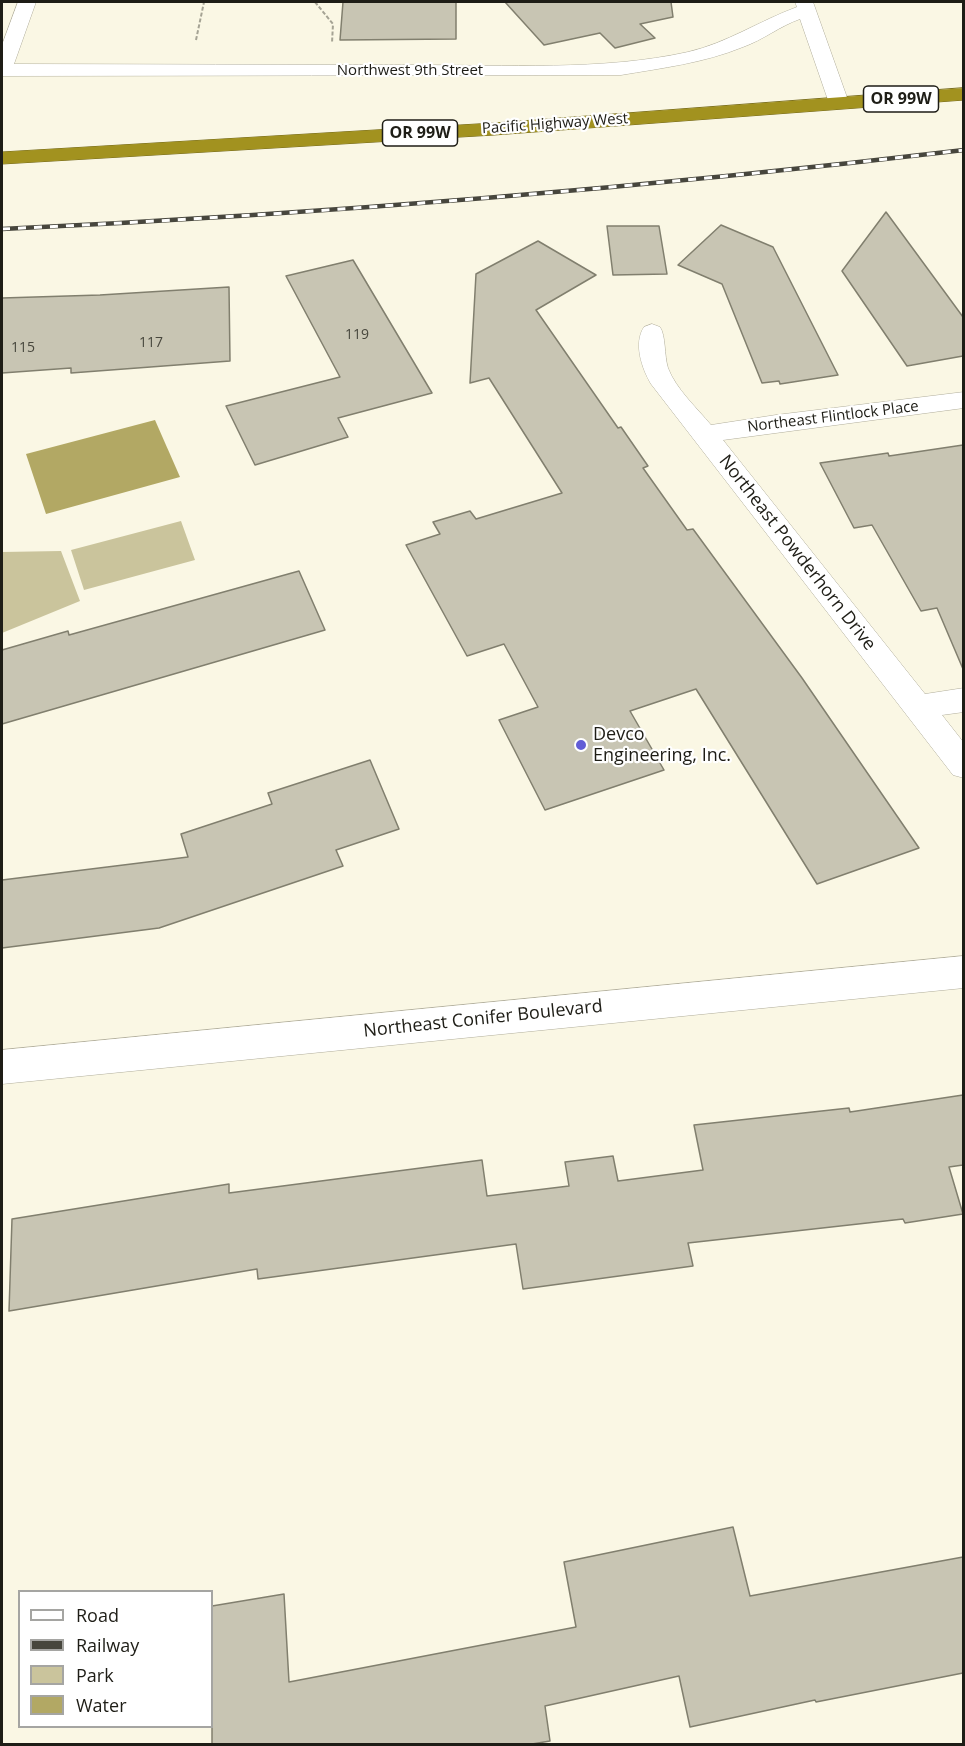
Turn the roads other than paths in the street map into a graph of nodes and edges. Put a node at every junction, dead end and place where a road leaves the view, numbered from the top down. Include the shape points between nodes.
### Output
1 (27, 2) edge
2 (806, 6) edge
3 (2, 70) edge
4 (963, 94) edge
5 (838, 103) junction
6 (2, 158) edge
7 (652, 332) dead end
8 (963, 400) edge
9 (703, 435) junction
10 (963, 700) edge
11 (919, 707) junction
12 (963, 766) edge
13 (963, 972) edge
14 (2, 1067) edge

1 - 3 street
2 - 3 street, Northwest 9th Street via 736,43 691,57 621,69
2 - 5 street
4 - 5 highway, Pacific Highway West / OR 99W
5 - 6 highway, Pacific Highway West / OR 99W via 494,129
7 - 9 street, Northeast Powderhorn Drive via 652,360 660,378
8 - 9 street, Northeast Flintlock Place
9 - 11 street, Northeast Powderhorn Drive
10 - 11 street
11 - 12 street, Northeast Powderhorn Drive
13 - 14 street, Northeast Conifer Boulevard

